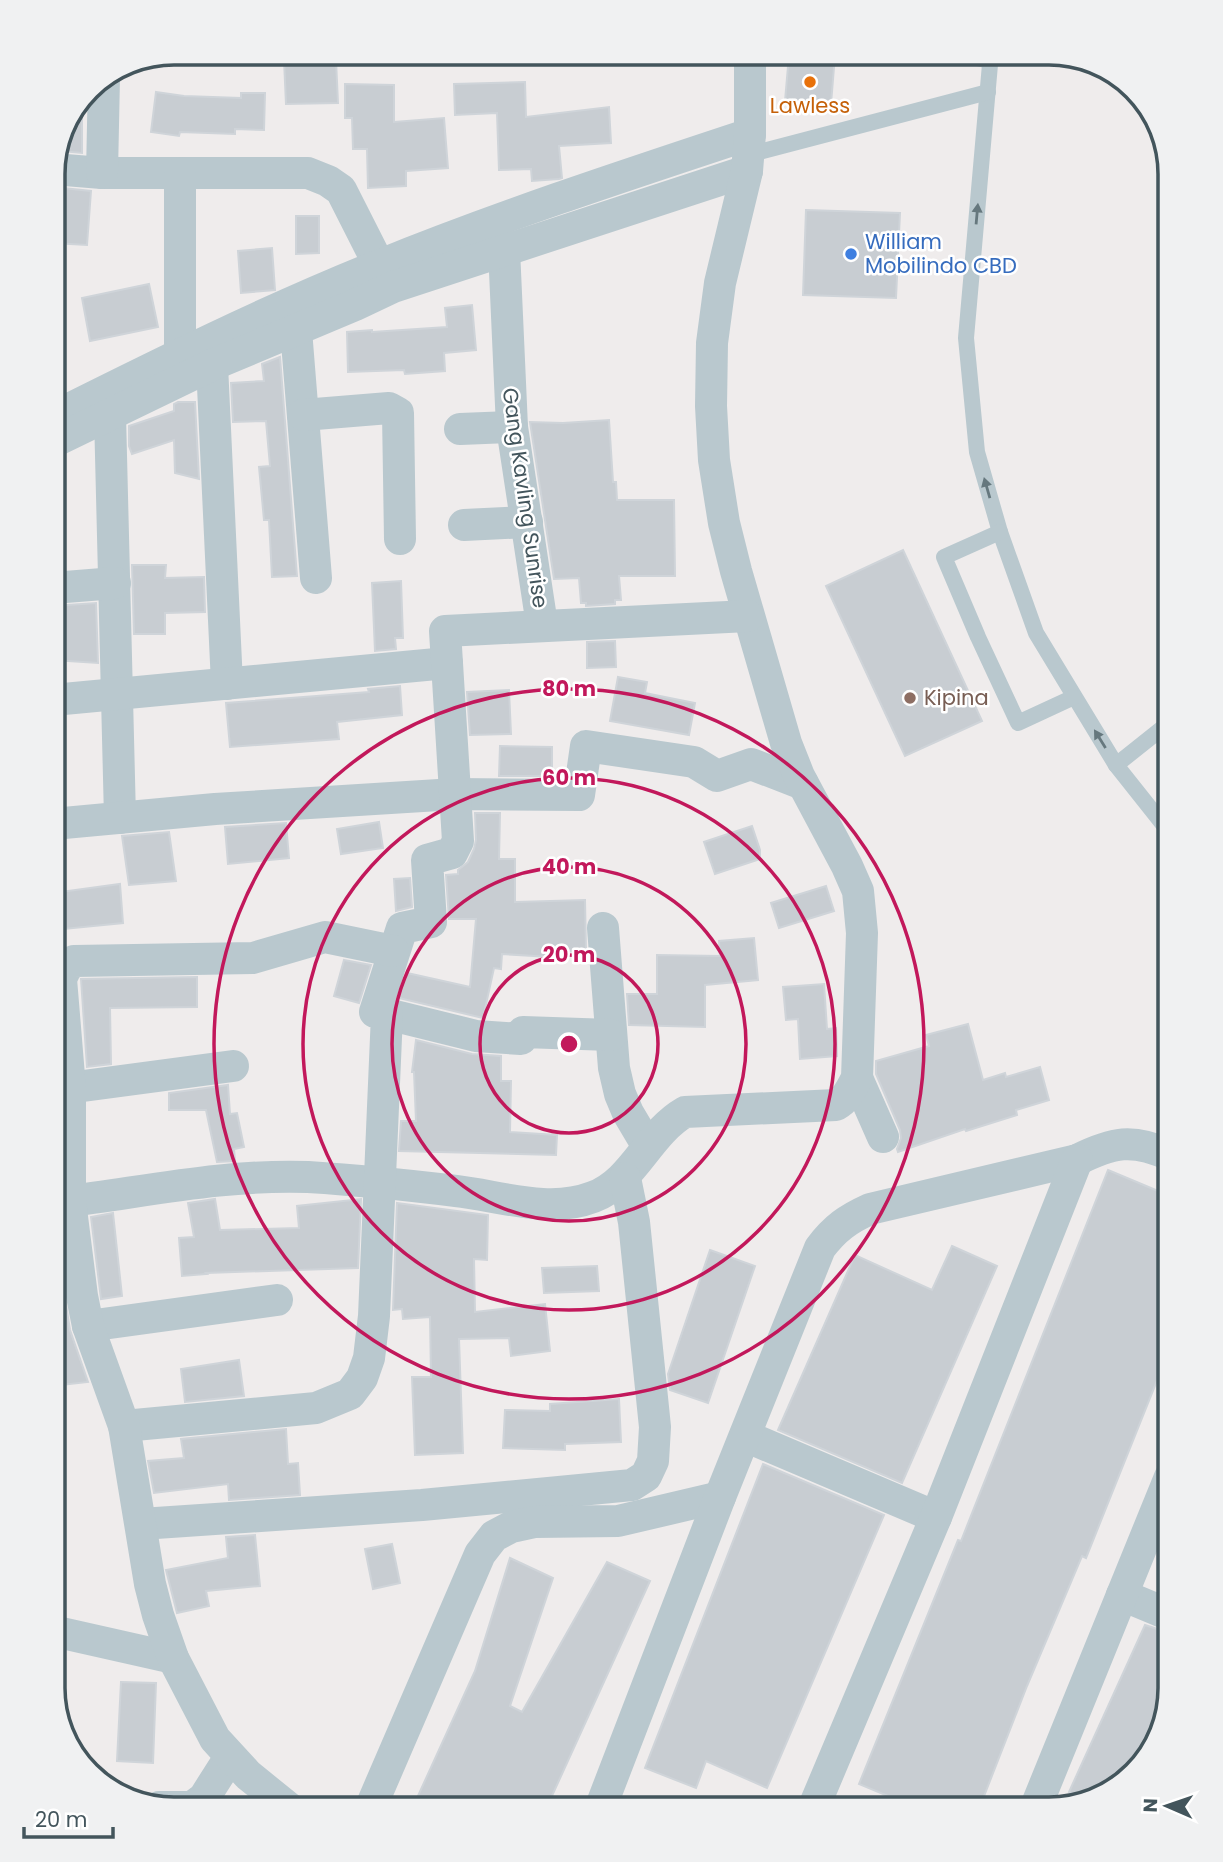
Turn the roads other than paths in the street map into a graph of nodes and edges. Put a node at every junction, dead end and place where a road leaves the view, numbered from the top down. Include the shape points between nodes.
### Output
1 (750, 65) edge
2 (990, 65) edge
3 (104, 91) edge
4 (988, 92) junction
5 (748, 153) junction
6 (65, 170) edge
7 (102, 173) junction
8 (180, 173) junction
9 (504, 249) junction
10 (379, 265) junction
11 (291, 317) junction
12 (180, 353) junction
13 (212, 365) junction
14 (65, 410) edge
15 (110, 415) junction
16 (303, 415) junction
17 (512, 427) junction
18 (460, 429) dead end
19 (65, 436) edge
20 (527, 522) junction
21 (464, 525) dead end
22 (1000, 532) junction
23 (400, 539) dead end
24 (316, 578) dead end
25 (115, 583) junction
26 (65, 586) edge
27 (748, 616) junction
28 (542, 625) junction
29 (447, 663) junction
30 (227, 684) junction
31 (117, 695) junction
32 (1074, 697) junction
33 (65, 699) edge
34 (1158, 732) edge
35 (1115, 765) junction
36 (803, 784) junction
37 (455, 794) junction
38 (1158, 817) edge
39 (120, 818) junction
40 (65, 823) edge
41 (603, 928) dead end
42 (393, 951) junction
43 (65, 970) edge
44 (387, 1014) junction
45 (611, 1035) junction
46 (233, 1066) dead end
47 (857, 1078) junction
48 (65, 1088) edge
49 (883, 1137) dead end
50 (65, 1139) edge
51 (647, 1146) junction
52 (1158, 1151) edge
53 (1077, 1160) junction
54 (625, 1178) junction
55 (380, 1183) junction
56 (70, 1201) junction
57 (277, 1300) dead end
58 (88, 1326) junction
59 (124, 1426) junction
60 (745, 1436) junction
61 (720, 1497) junction
62 (1158, 1508) edge
63 (936, 1517) junction
64 (141, 1524) junction
65 (1122, 1595) junction
66 (1158, 1610) edge
67 (65, 1634) edge
68 (173, 1658) junction
69 (230, 1757) junction
70 (205, 1797) edge
71 (276, 1797) edge
72 (375, 1797) edge
73 (605, 1797) edge
74 (818, 1797) edge
75 (1040, 1797) edge

1 - 5 street
2 - 4 lane
3 - 7 street
4 - 5 lane
22 -> 4 lane via 977,452 966,338
5 - 9 street
5 - 10 street via 549,202
5 - 27 street via 720,283 712,343 711,406 724,523
6 - 7 street
7 - 8 street
8 - 10 street via 308,173 328,181 341,190
8 - 12 street
9 - 11 street
9 - 17 street, Gang Kavling Sunrise
10 - 11 street
11 - 12 street
11 - 13 street
11 - 16 street
12 - 14 street
13 - 15 street
13 - 30 street
15 - 19 street
15 - 25 street
16 - 23 street via 389,408 398,413
16 - 24 street
17 - 18 street
17 - 20 street, Gang Kavling Sunrise
20 - 21 street
20 - 28 street, Gang Kavling Sunrise
22 - 32 lane via 1036,633
22 - 32 lane via 944,557 978,638 1018,723
25 - 26 street
25 - 31 street
27 - 28 street, Gang Kavling Sunrise
27 - 36 street
28 - 29 street via 445,631
29 - 30 street
29 - 37 street
30 - 31 street
31 - 33 street
31 - 39 street
35 -> 32 lane
34 - 35 lane
35 - 38 lane
36 - 37 street via 751,764 717,776 694,762 586,746 579,795
36 - 47 street via 858,891 862,933
37 - 39 street
37 - 42 street via 458,841 452,853 427,860 431,922 402,928
39 - 40 street
41 - 45 street
42 - 43 street via 325,937 253,958 74,961
42 - 44 street via 375,1012
44 - 45 street via 476,1036 522,1039 523,1032
44 - 55 street
45 - 51 street via 620,1094
46 - 48 street
47 - 49 street
47 - 51 street via 836,1105 685,1112 669,1121
50 - 56 street
51 - 54 street
52 - 53 street via 1119,1144
53 - 60 street via 870,1209 833,1230 820,1248
53 - 63 street
54 - 55 street via 594,1197 553,1205
54 - 64 street via 634,1222 655,1427 653,1461 646,1476 632,1485 526,1496
55 - 56 street via 256,1177
55 - 59 street via 369,1358 350,1394 316,1408
56 - 58 street
57 - 58 street
58 - 59 street
59 - 64 street
60 - 61 street
60 - 63 street
61 - 72 street via 618,1521 534,1522 494,1536 480,1554
61 - 73 street
62 - 65 street
63 - 74 street
64 - 68 street via 150,1584
65 - 66 street
65 - 75 street
67 - 68 street
68 - 69 street via 203,1720
69 - 70 street
69 - 71 street

